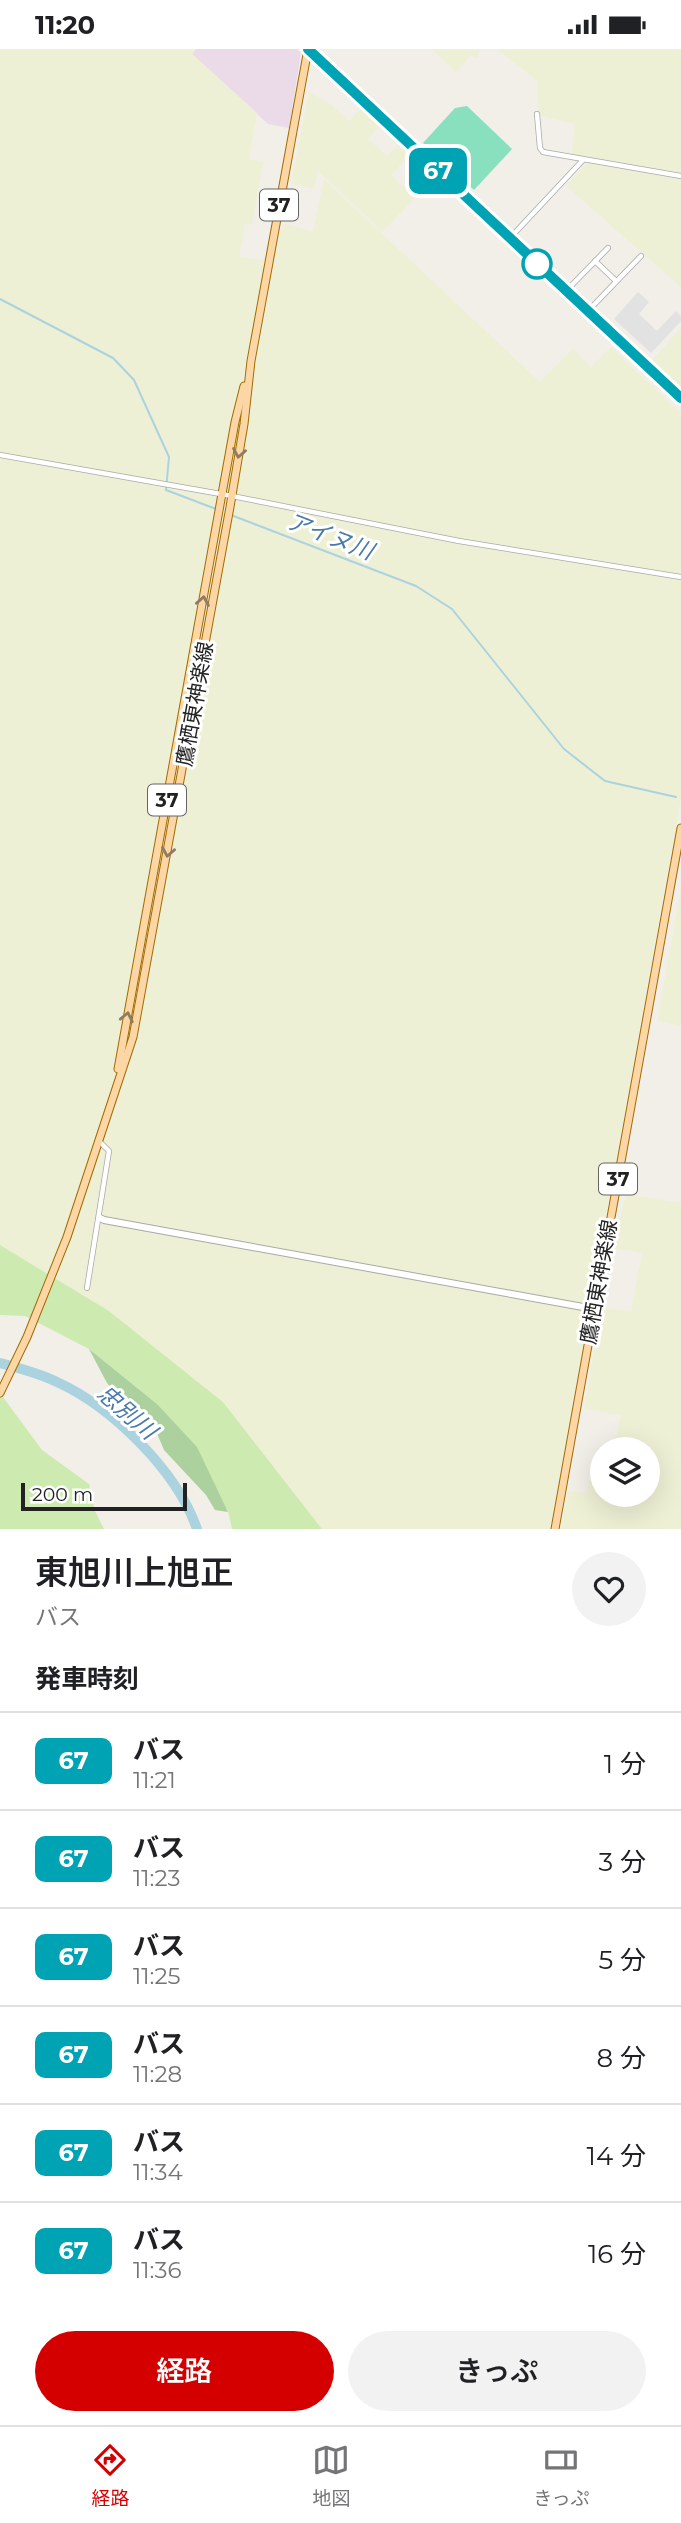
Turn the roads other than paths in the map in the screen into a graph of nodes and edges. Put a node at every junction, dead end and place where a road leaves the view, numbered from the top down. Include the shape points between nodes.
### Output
1 (537, 114) dead end
2 (583, 160) junction
3 (681, 176) edge
4 (510, 239) junction
5 (608, 248) dead end
6 (641, 256) dead end
7 (595, 261) junction
8 (617, 281) junction
9 (566, 291) junction
10 (588, 311) junction
11 (251, 361) junction
12 (681, 398) edge
13 (0, 455) edge
14 (221, 495) junction
15 (232, 496) junction
16 (681, 577) edge
17 (681, 828) edge
18 (116, 1084) junction
19 (99, 1141) junction
20 (100, 1217) junction
21 (87, 1288) dead end
22 (594, 1309) junction
23 (0, 1393) edge
24 (555, 1529) edge

1 - 2 street via 543,152
2 - 3 street
2 - 4 street
4 - 9 main road, 鷹栖東神楽線 / 37
4 - 11 main road, 鷹栖東神楽線 / 37 via 308,49
5 - 7 street
6 - 8 street
7 - 8 street
7 - 9 street
8 - 10 street
9 - 10 main road, 鷹栖東神楽線 / 37
10 - 12 main road, 鷹栖東神楽線 / 37
11 - 14 main road, 鷹栖東神楽線 / 37
11 -> 15 main road, 鷹栖東神楽線 / 37
13 - 14 street
14 - 15 street
18 -> 14 main road, 鷹栖東神楽線 / 37
15 - 16 street via 459,541
15 -> 18 main road, 鷹栖東神楽線 / 37 via 149,956 133,1037
17 - 22 main road, 鷹栖東神楽線 / 37
18 - 19 main road, 鷹栖東神楽線 / 37
19 - 20 street via 109,1151
19 - 23 main road, 鷹栖東神楽線 / 37 via 45,1294
20 - 21 street
20 - 22 street
22 - 24 main road, 鷹栖東神楽線 / 37

